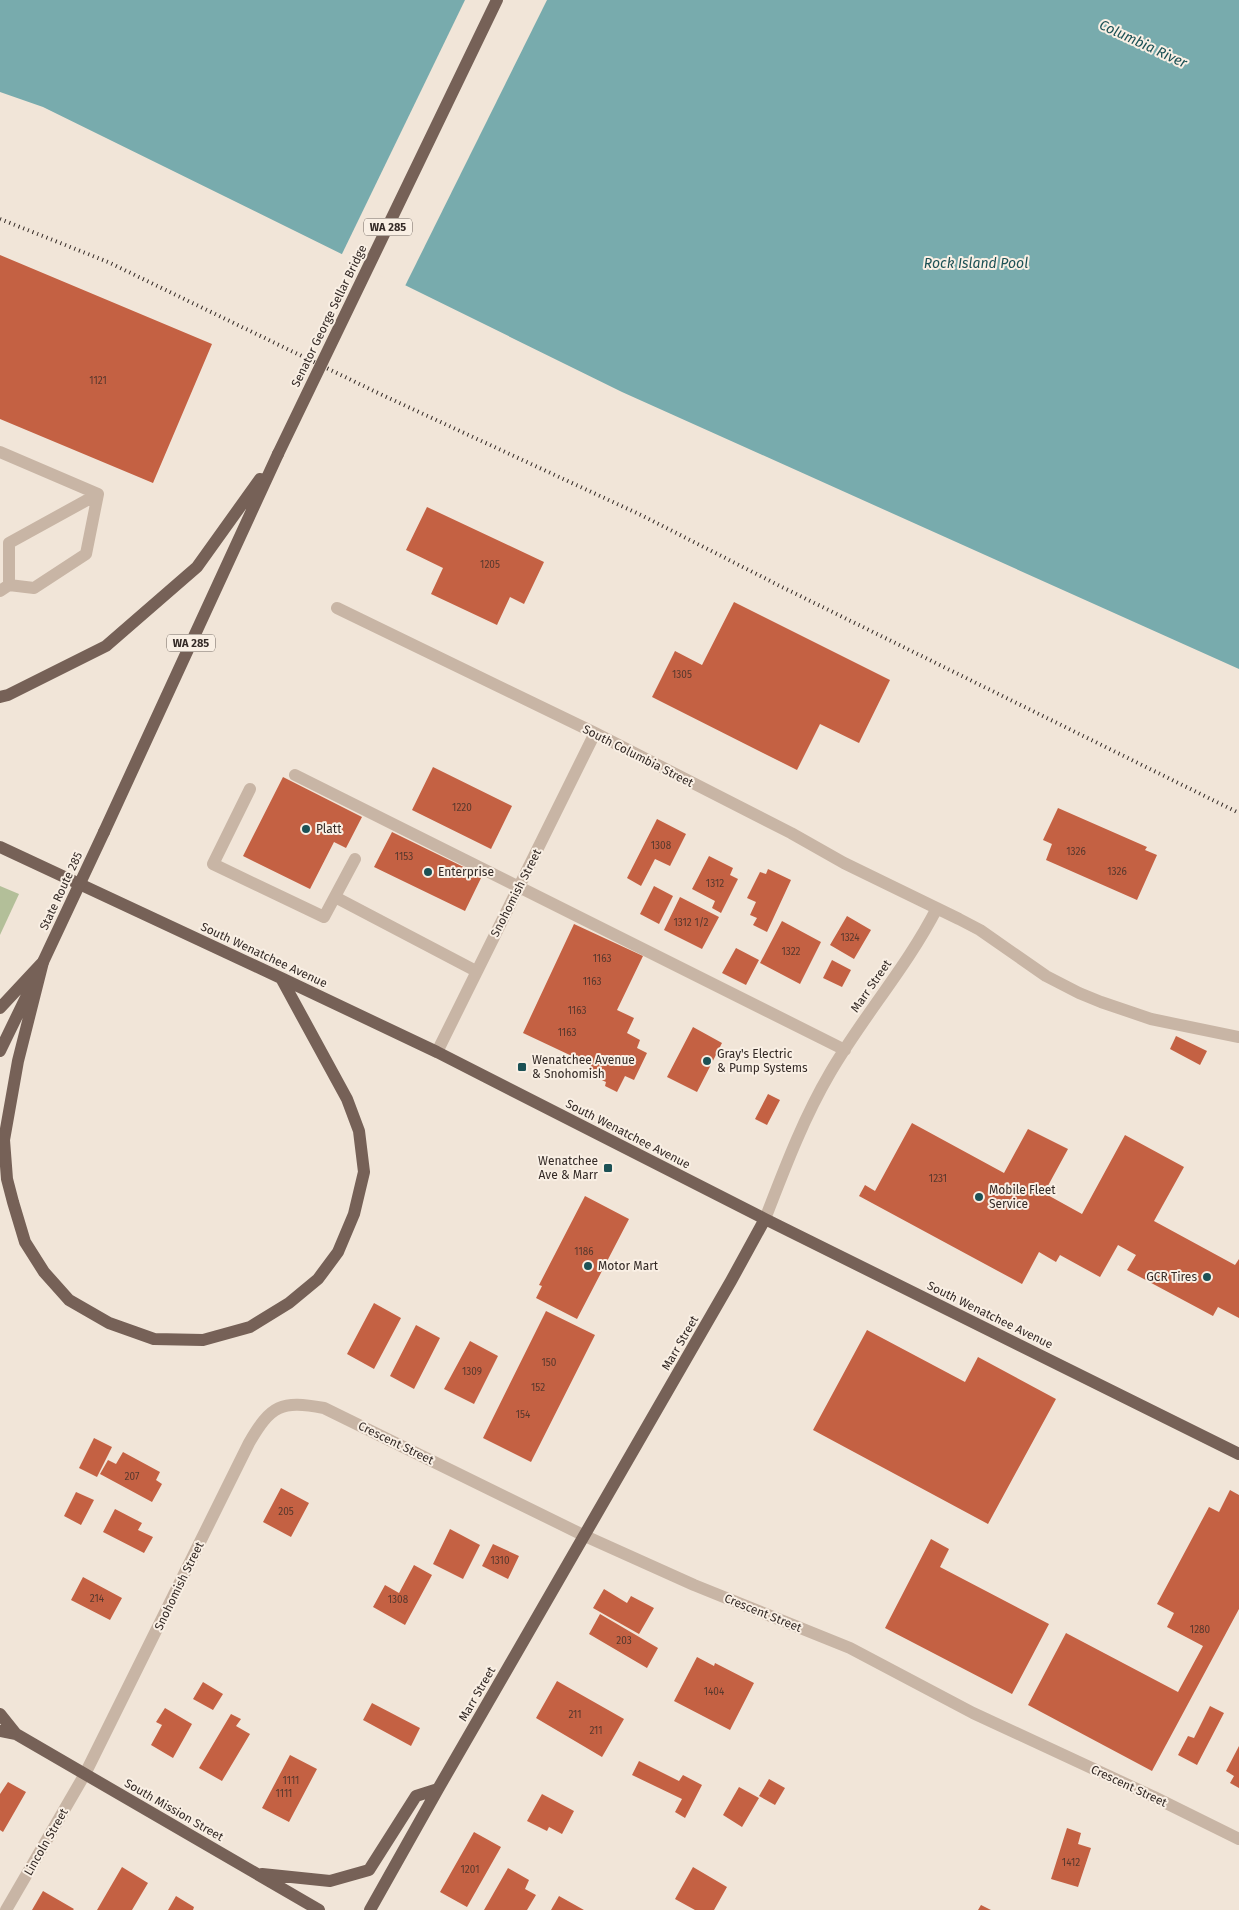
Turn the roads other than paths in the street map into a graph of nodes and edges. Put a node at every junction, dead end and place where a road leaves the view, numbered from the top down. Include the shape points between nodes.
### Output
1 (497, 0) edge
2 (0, 452) edge
3 (278, 454) junction
4 (98, 494) junction
5 (5, 588) edge
6 (337, 608) dead end
7 (0, 697) edge
8 (595, 733) junction
9 (295, 775) dead end
10 (250, 789) dead end
11 (0, 847) edge
12 (355, 859) dead end
13 (519, 887) junction
14 (335, 897) junction
15 (937, 908) junction
16 (43, 962) junction
17 (476, 971) junction
18 (281, 978) junction
19 (0, 1008) edge
20 (1239, 1037) edge
21 (845, 1050) junction
22 (0, 1051) edge
23 (437, 1052) junction
24 (766, 1219) junction
25 (282, 1406) joint
26 (1239, 1454) edge
27 (585, 1536) junction
28 (0, 1714) edge
29 (0, 1731) edge
30 (16, 1734) junction
31 (86, 1774) junction
32 (438, 1788) junction
33 (1239, 1839) edge
34 (256, 1873) junction
35 (6, 1910) edge
36 (319, 1910) edge
37 (370, 1910) edge

1 - 3 main road, Senator George Sellar Bridge / WA 285, bridge
2 - 4 street
3 - 7 main road via 197,567 106,646
3 - 16 main road, State Route 285 / WA 285, bridge
4 - 5 street via 9,543
4 - 5 street via 86,554 34,588
6 - 8 street, South Columbia Street
8 - 13 street, Snohomish Street
8 - 15 street, South Columbia Street
9 - 13 street
10 - 14 street via 213,864 324,917
11 - 18 main road, South Wenatchee Avenue
12 - 14 street
13 - 17 street, Snohomish Street
13 - 21 street
14 - 17 street
15 - 20 street, South Columbia Street via 980,930 1046,976 1094,999 1150,1019
15 - 21 street, Marr Street via 917,944
16 - 18 main road via 18,1061 4,1140 12,1202 25,1242 44,1272 69,1300 109,1323 154,1339 203,1340 250,1327 282,1308 318,1279 338,1252 354,1214 364,1172 359,1131 347,1099
16 - 19 main road
16 - 22 main road, WA 285
17 - 23 street, Snohomish Street
18 - 23 main road, South Wenatchee Avenue
21 - 24 street, Marr Street via 787,1162
23 - 24 main road, South Wenatchee Avenue
24 - 26 main road, South Wenatchee Avenue
24 - 27 main road, Marr Street
25 - 27 street, Crescent Street via 293,1404 324,1408
25 - 31 street, Snohomish Street via 269,1414 249,1443
27 - 32 main road, Marr Street
27 - 33 street, Crescent Street via 694,1585 850,1648 974,1713
28 - 30 main road, South Mission Street
29 - 30 main road, South Mission Street
30 - 31 main road, South Mission Street
31 - 34 main road, South Mission Street
31 - 35 street, Lincoln Street
32 - 34 main road via 416,1796 369,1870 330,1881
32 - 37 main road, Marr Street
34 - 36 main road, South Mission Street

